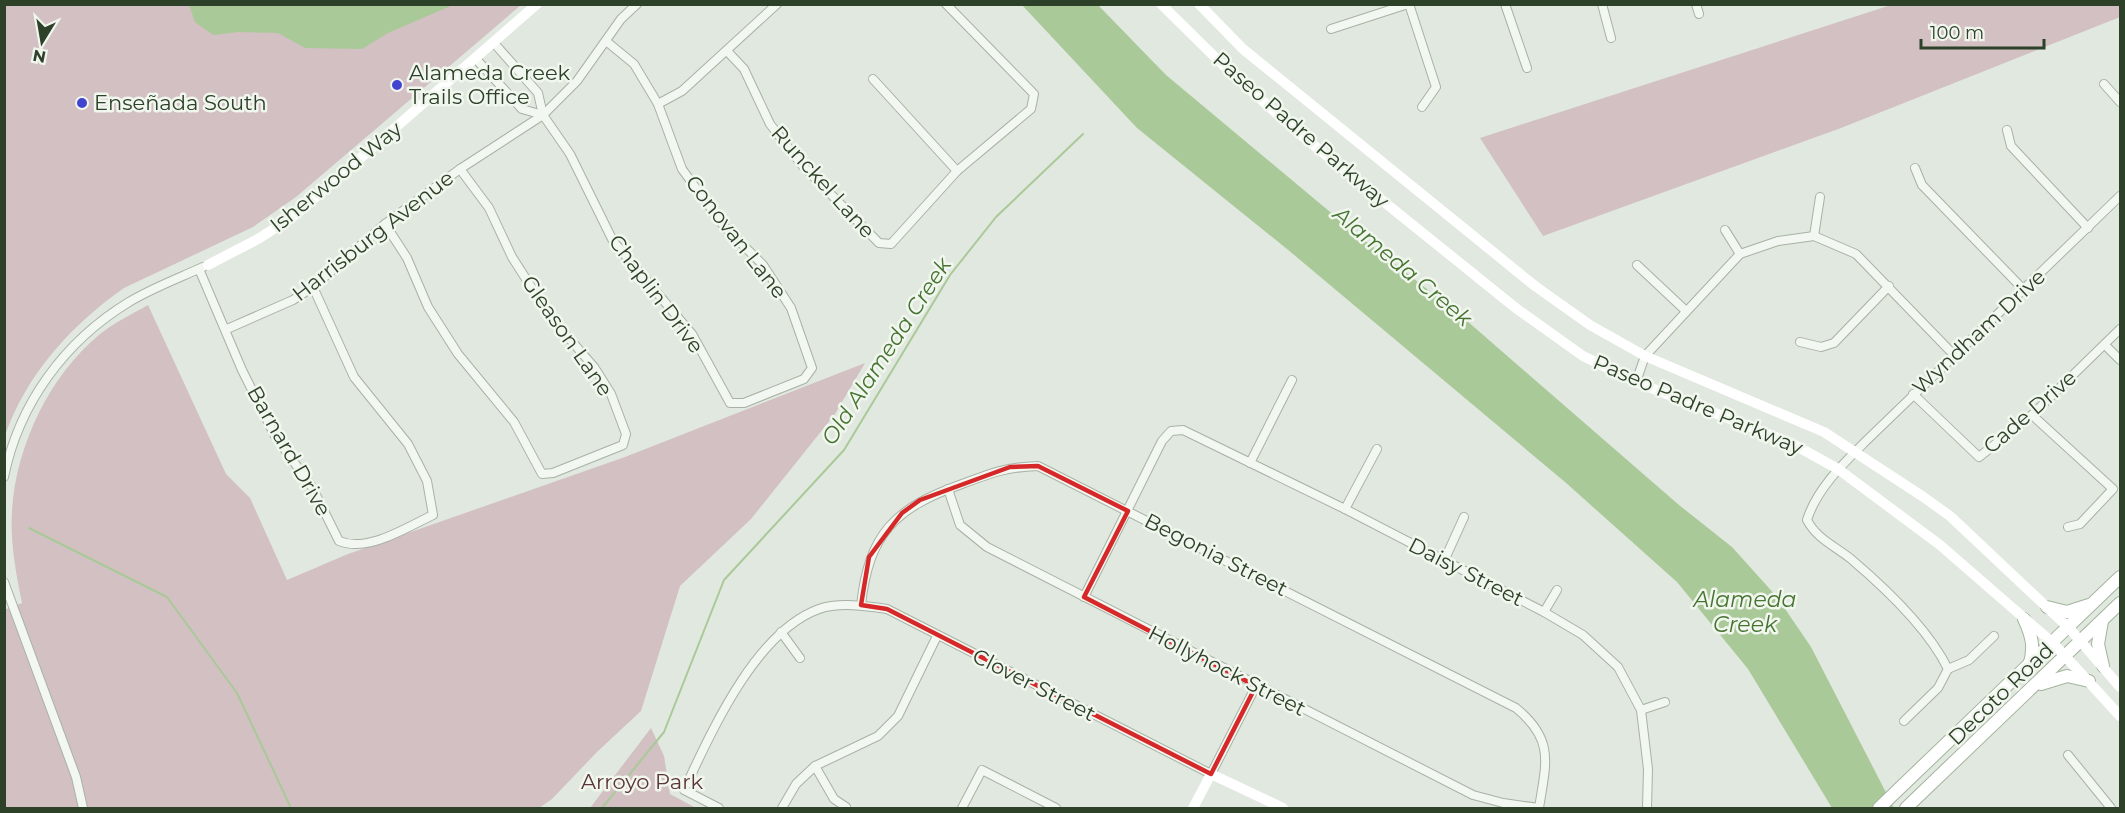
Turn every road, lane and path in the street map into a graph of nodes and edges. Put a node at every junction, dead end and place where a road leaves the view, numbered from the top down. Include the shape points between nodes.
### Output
1 (537, 4) edge
2 (637, 4) edge
3 (777, 4) edge
4 (946, 4) edge
5 (1161, 4) edge
6 (1199, 4) edge
7 (1409, 4) edge
8 (1504, 4) edge
9 (1602, 4) edge
10 (1696, 4) edge
11 (1699, 14) dead end
12 (1331, 29) dead end
13 (1611, 38) dead end
14 (606, 41) junction
15 (494, 43) junction
16 (727, 51) junction
17 (476, 58) junction
18 (1527, 68) dead end
19 (873, 80) dead end
20 (2104, 84) dead end
21 (2121, 102) edge
22 (658, 104) junction
23 (1422, 107) dead end
24 (543, 115) junction
25 (2007, 130) dead end
26 (1915, 168) dead end
27 (460, 169) junction
28 (957, 171) junction
29 (2121, 196) edge
30 (1820, 197) dead end
31 (385, 224) junction
32 (2088, 228) junction
33 (1725, 230) dead end
34 (1814, 236) junction
35 (1740, 254) junction
36 (1637, 265) dead end
37 (203, 267) junction
38 (313, 286) junction
39 (1889, 286) junction
40 (2024, 290) junction
41 (1686, 312) junction
42 (2121, 329) edge
43 (227, 330) junction
44 (1800, 342) dead end
45 (2105, 345) junction
46 (1954, 355) junction
47 (1645, 356) junction
48 (2121, 360) edge
49 (804, 379) joint
50 (1292, 380) dead end
51 (1636, 382) junction
52 (1913, 394) junction
53 (2032, 415) junction
54 (1377, 449) dead end
55 (1856, 451) junction
56 (1250, 463) junction
57 (1838, 469) junction
58 (4, 477) edge
59 (948, 489) junction
60 (1345, 509) junction
61 (1128, 511) junction
62 (1464, 517) dead end
63 (2068, 527) dead end
64 (1444, 561) junction
65 (2121, 577) edge
66 (4, 582) edge
67 (1557, 590) dead end
68 (1084, 597) junction
69 (2095, 602) junction
70 (2121, 603) edge
71 (861, 605) junction
72 (2047, 607) junction
73 (1544, 612) junction
74 (2024, 619) junction
75 (2102, 621) junction
76 (2069, 628) junction
77 (781, 632) junction
78 (937, 636) junction
79 (1994, 636) dead end
80 (2082, 641) junction
81 (2053, 643) junction
82 (2066, 656) junction
83 (800, 658) dead end
84 (2029, 666) junction
85 (2103, 666) junction
86 (1948, 669) junction
87 (2089, 681) junction
88 (1256, 686) junction
89 (2034, 687) junction
90 (2121, 687) edge
91 (1665, 702) dead end
92 (1641, 710) junction
93 (2121, 716) edge
94 (1904, 721) dead end
95 (2068, 755) dead end
96 (815, 766) junction
97 (1211, 774) junction
98 (846, 807) edge
99 (83, 808) edge
100 (719, 808) edge
101 (782, 808) edge
102 (962, 808) edge
103 (1056, 808) edge
104 (1193, 808) edge
105 (1283, 808) edge
106 (1539, 808) edge
107 (1648, 808) edge
108 (1880, 808) edge
109 (1906, 808) edge
110 (2111, 808) edge

1 - 15 main road, Isherwood Way
2 - 14 street, Harrisburg Avenue
3 - 16 street
4 - 28 street via 1034,94 1031,109
5 - 51 main road, Paseo Padre Parkway via 1301,135 1517,309 1583,356
6 - 47 main road, Paseo Padre Parkway via 1243,49 1535,286 1590,325
7 - 12 street
7 - 23 street via 1436,87
8 - 18 street
9 - 13 street
10 - 11 street
14 - 22 street, Conovan Lane via 634,64
14 - 24 street, Harrisburg Avenue via 577,81
15 - 17 main road, Isherwood Way
15 - 24 street, Chaplin Drive via 538,93
16 - 22 street via 682,91
16 - 28 street, Runckel Lane via 744,69 770,124 801,164 879,243 891,244
17 - 24 street via 522,109
17 - 37 main road, Isherwood Way via 294,216
19 - 28 street
20 - 21 street
22 - 49 street, Conovan Lane via 682,169 723,225 763,265 791,308 812,368
24 - 27 street, Harrisburg Avenue
24 - 49 street, Chaplin Drive via 570,154 613,241 692,334 730,403 744,403
25 - 32 street via 2011,146
26 - 40 street via 1922,185
27 - 31 street, Harrisburg Avenue
27 - 31 street, Gleason Lane via 489,208 512,257 549,315 594,367 611,394 626,434 622,445 542,474 514,422 458,354 428,307 408,258
29 - 32 street, Wyndham Drive
30 - 34 street
31 - 38 street, Harrisburg Avenue
32 - 40 street, Wyndham Drive
33 - 35 street
34 - 35 street via 1778,241
34 - 39 street via 1856,254
35 - 41 street
36 - 41 street
37 - 43 street, Barnard Drive
37 - 58 street via 123,306 89,330 66,353 46,378 23,419
38 - 43 street, Harrisburg Avenue via 293,300
38 - 43 street, Barnard Drive via 354,377 408,444 427,481 433,515 360,544 339,541 312,487 275,436
39 - 44 street via 1834,343 1821,347
39 - 46 street
40 - 46 street, Wyndham Drive
41 - 47 street
42 - 45 street, Cade Drive
45 - 48 street
45 - 53 street, Cade Drive
46 - 52 street, Wyndham Drive
47 - 51 street
47 - 55 main road, Paseo Padre Parkway via 1792,416
50 - 56 street
51 - 57 main road, Paseo Padre Parkway via 1791,444
52 - 53 street, Cade Drive via 1979,457
52 - 55 street, Wyndham Drive
53 - 63 street via 2113,489 2080,524
54 - 60 street
55 - 57 street, Wyndham Drive
55 - 72 main road, Paseo Padre Parkway via 1950,516
56 - 60 street, Daisy Street
56 - 61 street, Daisy Street via 1184,430 1171,431 1162,441
57 - 74 main road, Paseo Padre Parkway via 1940,545
57 - 86 street, Wyndham Drive via 1812,503 1808,520 1814,533 1872,578 1938,648
59 - 61 street, Begonia Street via 1010,467 1038,466
59 - 68 street, Hollyhock Street via 960,525 987,547
59 - 71 street, Begonia Street via 920,500 886,530 869,557
60 - 64 street, Daisy Street
61 - 68 street
61 - 106 street, Begonia Street via 1516,708 1532,722 1545,748
62 - 64 street
64 - 73 street, Daisy Street
65 - 69 main road, Decoto Road
66 - 99 street via 76,777
67 - 73 street
68 - 88 street, Hollyhock Street
69 - 72 main road via 2067,612
69 - 76 main road, Decoto Road
70 - 75 main road, Decoto Road
71 - 77 street, Clover Street via 819,609
71 - 78 street, Clover Street via 888,609
72 - 76 main road, Paseo Padre Parkway
73 - 92 street, Daisy Street via 1583,635 1618,667
74 - 81 main road, Paseo Padre Parkway
74 - 84 main road via 2032,637
75 - 80 main road, Decoto Road
75 - 85 main road via 2098,644
76 - 80 main road, Paseo Padre Parkway
76 - 81 main road, Decoto Road
77 - 83 street
77 - 100 street, Clover Street via 728,700 684,790
78 - 96 street via 898,716 878,736
78 - 97 street, Clover Street
79 - 86 street via 1969,660
80 - 82 main road, Decoto Road
80 - 85 main road, Paseo Padre Parkway
81 - 82 main road, Paseo Padre Parkway
81 - 84 main road, Decoto Road
82 - 87 main road, Paseo Padre Parkway
82 - 89 main road, Decoto Road
84 - 108 main road, Decoto Road
85 - 90 main road, Paseo Padre Parkway
86 - 94 street via 1938,688
87 - 89 main road via 2060,676
87 - 93 main road, Paseo Padre Parkway
88 - 97 street
88 - 106 street, Hollyhock Street via 1473,795
89 - 109 main road, Decoto Road
91 - 92 street
92 - 107 street, Daisy Street
95 - 110 street
96 - 98 street via 834,799
96 - 101 street via 796,784
97 - 104 main road
97 - 105 main road, Clover Street
102 - 103 street via 982,770

